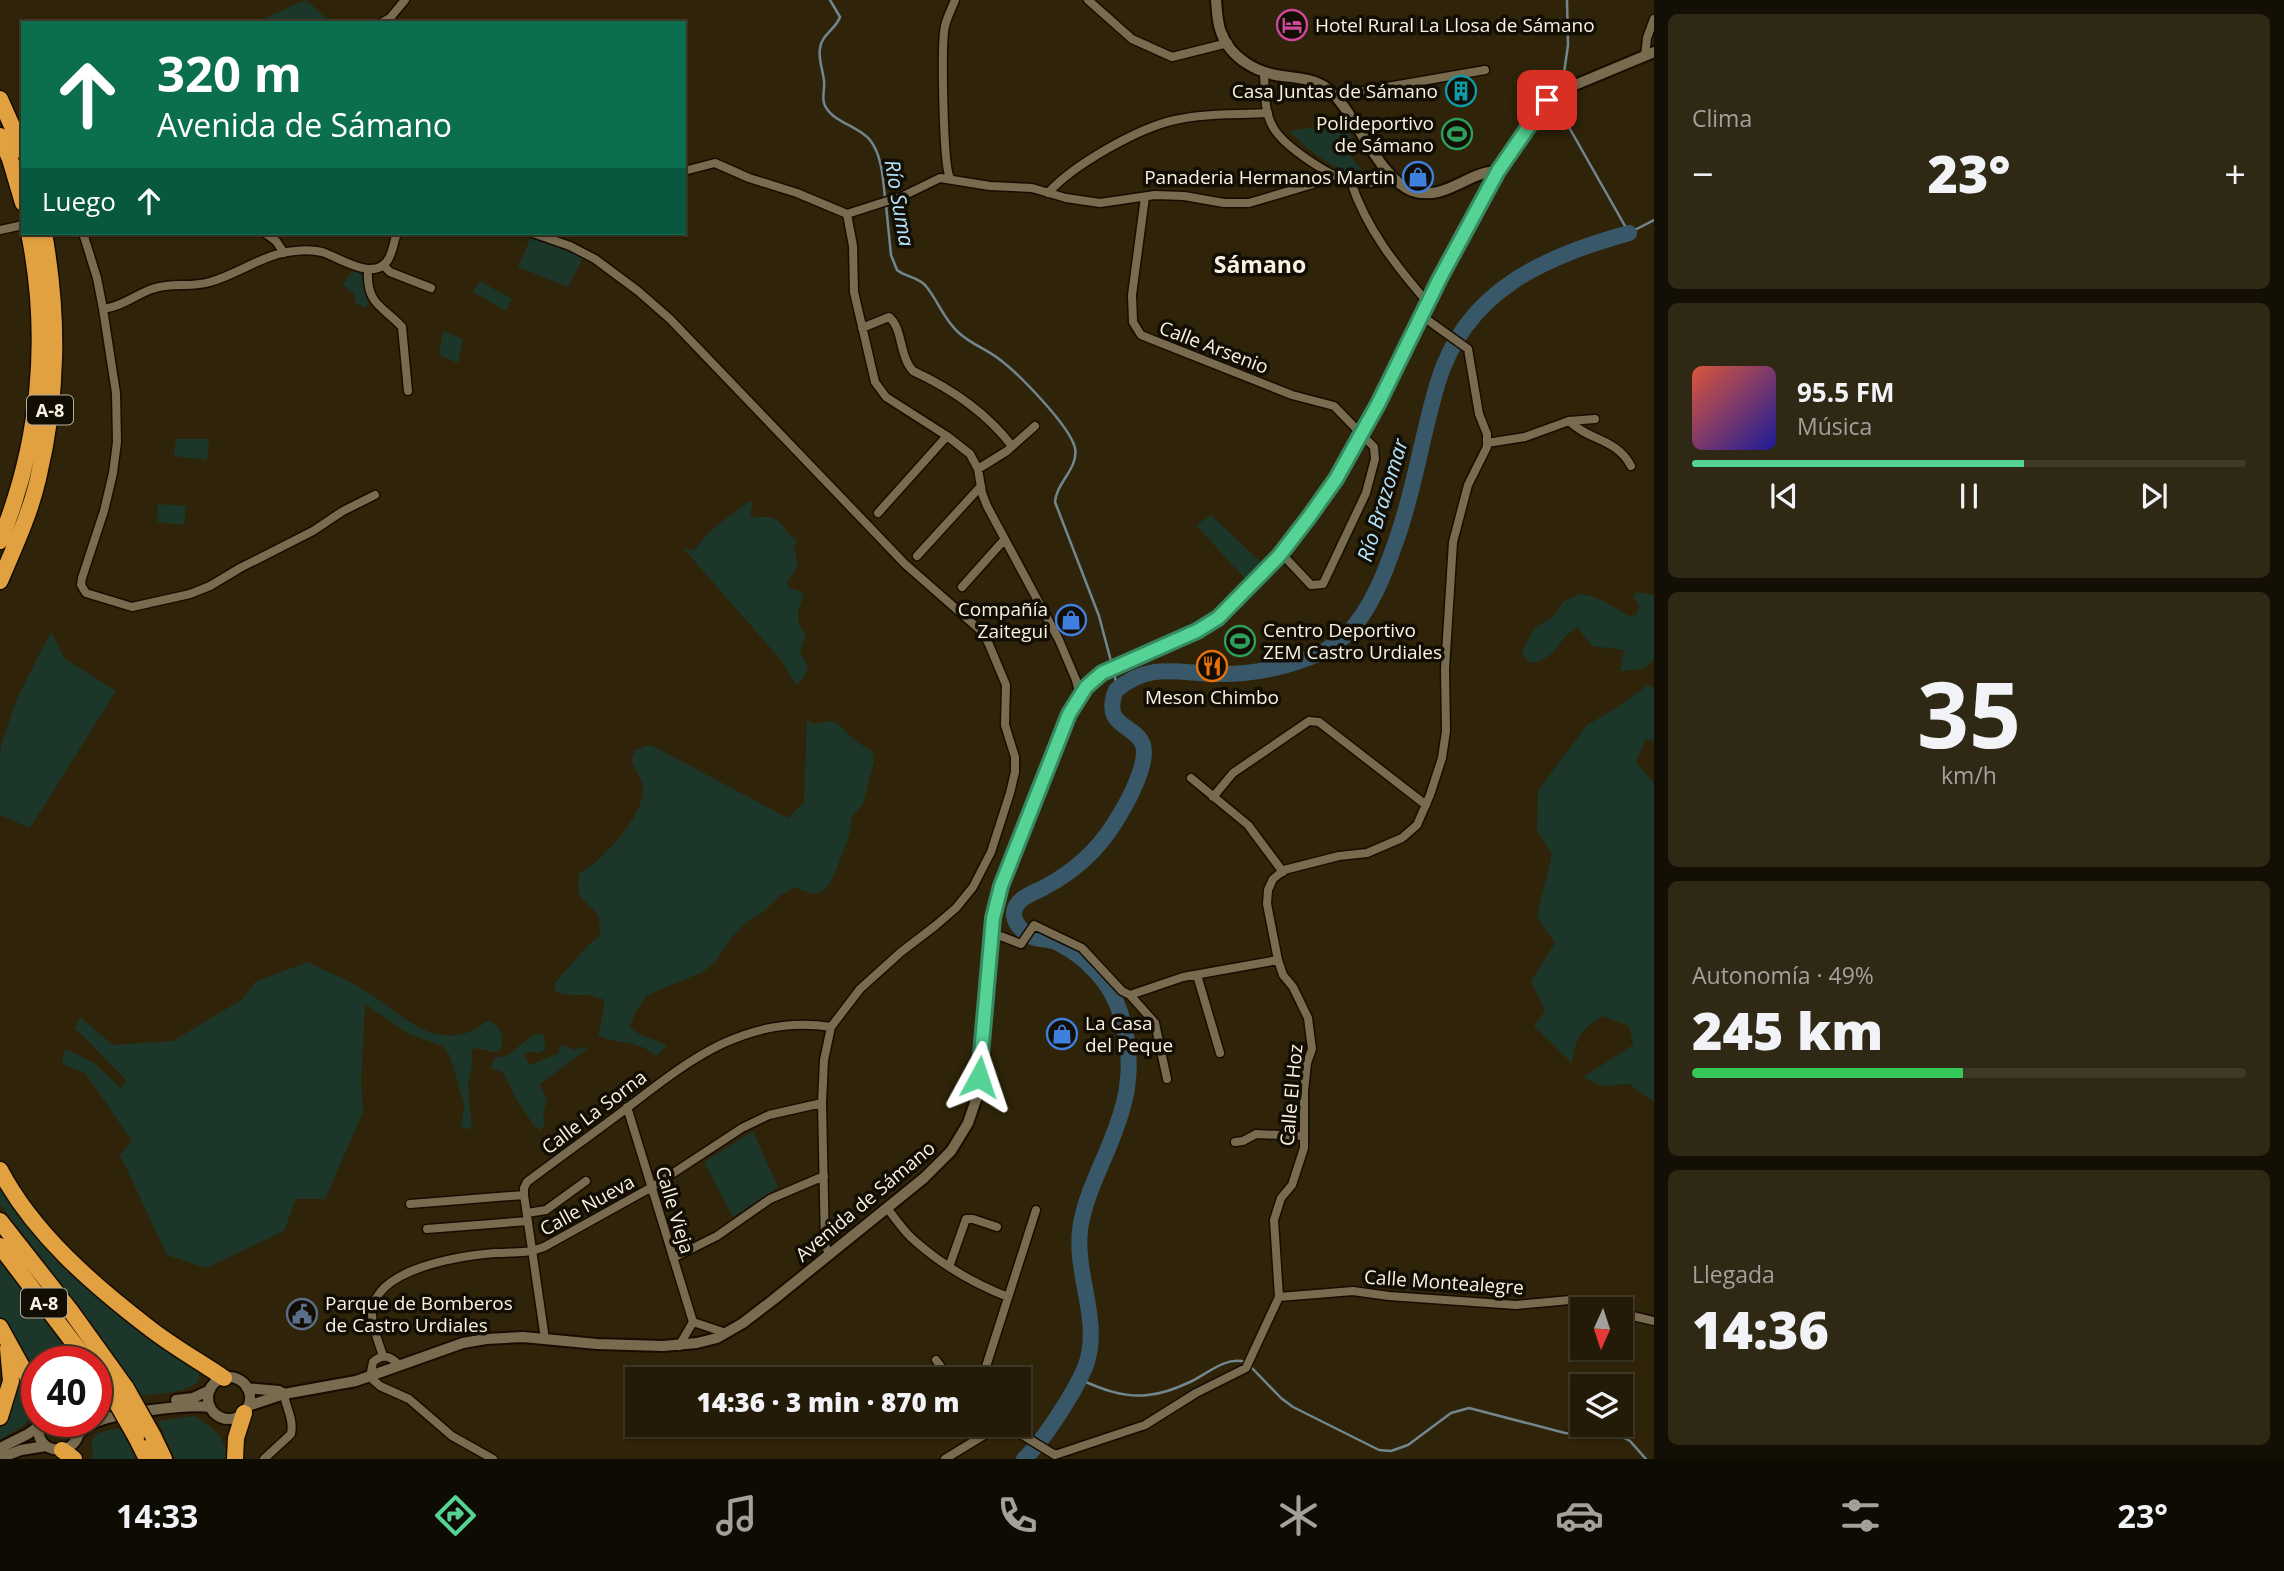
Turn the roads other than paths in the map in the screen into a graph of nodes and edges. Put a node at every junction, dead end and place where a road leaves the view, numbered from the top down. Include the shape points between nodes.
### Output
1 (405, 0) edge
2 (955, 0) edge
3 (1088, 0) edge
4 (1216, 0) edge
5 (1654, 19) edge
6 (384, 21) edge
7 (1228, 43) junction
8 (1649, 54) edge
9 (1485, 70) dead end
10 (1264, 74) junction
11 (1335, 96) junction
12 (0, 99) edge
13 (1268, 113) junction
14 (0, 136) edge
15 (21, 147) edge
16 (686, 170) edge
17 (1498, 171) junction
18 (1334, 175) junction
19 (950, 178) junction
20 (1397, 180) junction
21 (1351, 182) junction
22 (1048, 193) junction
23 (21, 197) edge
24 (1145, 197) junction
25 (847, 214) junction
26 (21, 225) edge
27 (0, 230) edge
28 (29, 235) edge
29 (44, 235) edge
30 (84, 235) edge
31 (268, 235) edge
32 (396, 235) edge
33 (539, 235) edge
34 (284, 253) junction
35 (383, 265) junction
36 (368, 270) junction
37 (431, 288) dead end
38 (1428, 303) junction
39 (103, 309) junction
40 (1422, 316) junction
41 (862, 328) junction
42 (408, 391) dead end
43 (1595, 419) dead end
44 (1569, 421) junction
45 (1035, 426) dead end
46 (1362, 433) junction
47 (947, 436) junction
48 (1487, 443) junction
49 (1013, 446) junction
50 (1631, 466) dead end
51 (978, 469) junction
52 (981, 486) junction
53 (375, 495) dead end
54 (878, 513) dead end
55 (1004, 540) junction
56 (0, 541) edge
57 (1281, 553) junction
58 (917, 556) dead end
59 (0, 581) edge
60 (962, 587) dead end
61 (1080, 696) junction
62 (1191, 778) dead end
63 (1213, 797) junction
64 (1426, 805) junction
65 (1283, 872) junction
66 (991, 934) junction
67 (1278, 960) junction
68 (1197, 975) junction
69 (1130, 995) junction
70 (831, 1027) junction
71 (1220, 1053) dead end
72 (1167, 1079) dead end
73 (822, 1103) junction
74 (627, 1107) junction
75 (1304, 1136) junction
76 (1235, 1142) dead end
77 (0, 1170) edge
78 (824, 1176) junction
79 (586, 1181) dead end
80 (652, 1187) junction
81 (524, 1195) junction
82 (410, 1204) dead end
83 (887, 1208) junction
84 (1036, 1210) dead end
85 (528, 1217) junction
86 (0, 1221) edge
87 (997, 1227) dead end
88 (427, 1229) dead end
89 (0, 1246) edge
90 (533, 1251) junction
91 (831, 1254) junction
92 (673, 1258) junction
93 (949, 1267) junction
94 (1008, 1297) junction
95 (1279, 1297) junction
96 (1570, 1300) edge
97 (1633, 1315) edge
98 (1654, 1321) edge
99 (693, 1322) junction
100 (0, 1326) edge
101 (726, 1333) junction
102 (545, 1339) junction
103 (8, 1342) junction
104 (76, 1346) edge
105 (679, 1346) junction
106 (383, 1356) junction
107 (936, 1360) dead end
108 (21, 1366) edge
109 (400, 1366) junction
110 (941, 1367) edge
111 (986, 1367) edge
112 (370, 1377) junction
113 (224, 1378) junction
114 (112, 1386) edge
115 (247, 1388) junction
116 (209, 1390) junction
117 (119, 1391) junction
118 (285, 1394) junction
119 (210, 1407) junction
120 (246, 1409) junction
121 (112, 1411) edge
122 (0, 1417) edge
123 (112, 1417) edge
124 (22, 1437) edge
125 (40, 1437) edge
126 (77, 1437) edge
127 (0, 1448) edge
128 (61, 1452) edge
129 (0, 1458) edge
130 (147, 1459) edge
131 (163, 1459) edge
132 (235, 1459) edge
133 (264, 1459) edge
134 (492, 1459) edge
135 (945, 1459) edge

1 - 6 street
2 - 19 street via 945,26 945,142
3 - 7 street via 1132,39 1172,57
4 - 7 street via 1221,34
5 - 8 street via 1647,38
7 - 10 street via 1247,64
8 - 17 street via 1563,89 1544,104
9 - 11 street
10 - 11 street via 1315,82
10 - 13 street
11 - 20 street
12 - 15 highway
13 - 18 street via 1281,137
13 - 22 street via 1191,117 1163,124 1098,154
14 - 23 highway
16 - 25 street via 715,163
17 - 20 street via 1434,192 1411,191
17 - 38 street
18 - 21 street
18 - 24 street via 1249,202
19 - 22 street
19 - 25 street
20 - 21 street
21 - 38 street via 1357,202 1389,257
22 - 24 street via 1100,203
24 - 46 street, Calle Arsenio via 1132,295 1133,322 1141,335 1292,395 1334,406
25 - 41 street
26 - 27 street
28 - 56 highway, A-8 via 39,300 38,390 22,474
29 - 59 highway, A-8 via 55,328 50,410 38,481
30 - 39 street
31 - 34 street
32 - 35 street
33 - 70 street via 595,259 670,319 881,541 974,624 1003,674 1005,725 1015,772 998,835 981,873 956,908 860,989
34 - 36 street via 318,251
34 - 39 street via 211,282 155,287
35 - 36 street
35 - 37 street
36 - 42 street via 374,302 399,323 405,335
38 - 40 street
39 - 53 street via 116,393 117,442 104,511 82,578 86,593 132,607 190,594
40 - 46 street
40 - 48 street via 1468,349
41 - 47 street via 875,383 886,397
41 - 49 street via 889,317 913,371 970,403
43 - 44 street
44 - 48 street via 1525,437
44 - 50 street via 1616,448
45 - 49 street
46 - 57 street via 1336,479
46 - 57 street via 1374,447 1375,458 1366,493 1323,584 1311,585
47 - 51 street via 970,454
47 - 54 street
48 - 64 street via 1468,485 1453,542 1446,731
49 - 51 street
51 - 52 street
52 - 55 street
52 - 58 street
55 - 60 street
55 - 61 street via 1059,640
57 - 61 street, Avenida de Sámano via 1218,618 1102,673
61 - 66 street, Avenida de Sámano via 1060,732 1001,886
62 - 63 street
63 - 64 street via 1233,773 1314,720
63 - 65 street via 1248,825
64 - 65 street via 1417,825 1389,845
65 - 67 street, Calle El Hoz via 1273,879 1267,904
66 - 69 street via 1021,944 1034,925 1082,948
66 - 83 street, Avenida de Sámano via 978,1094 968,1123 938,1165
67 - 68 street
67 - 75 street, Calle El Hoz via 1312,1034 1304,1091
68 - 69 street
68 - 71 street
69 - 72 street via 1155,1023
70 - 73 street
70 - 74 street, Calle La Sorna via 747,1032 697,1056
73 - 78 street
73 - 80 street, Calle Nueva via 769,1115 742,1128
74 - 80 street, Calle Vieja
74 - 81 street, Calle La Sorna via 527,1182
75 - 76 street via 1256,1134
75 - 95 street, Calle El Hoz via 1292,1185 1273,1220
77 - 113 highway via 34,1220 70,1261 147,1327
78 - 91 street via 825,1245
78 - 92 street via 770,1199 717,1236
79 - 85 street via 546,1210
80 - 90 street, Calle Nueva
80 - 92 street, Calle Vieja
81 - 82 street
81 - 85 street
83 - 91 street, Avenida de Sámano
83 - 93 street via 913,1240
84 - 94 street
85 - 88 street
85 - 90 street
86 - 117 highway, A-8 via 70,1310
87 - 93 street via 966,1219
89 - 104 highway, A-8
90 - 102 street
90 - 106 street, Calle Nueva via 441,1262 389,1282 372,1312
91 - 101 street, Avenida de Sámano
92 - 99 street, Calle Vieja
93 - 94 street
94 - 111 street
95 - 96 street, Calle Montealegre via 1353,1291 1516,1305
95 - 135 street, Calle El Hoz via 1247,1368 1145,1425 1055,1455 999,1426
97 - 98 street
99 - 101 street
99 - 105 street
100 - 103 highway
101 - 105 street, Avenida de Sámano
102 - 105 street, Avenida de Sámano
102 - 109 street, Avenida de Sámano via 504,1336 463,1343
103 - 108 highway
103 - 122 highway via 11,1381
106 - 109 street
106 - 112 street via 373,1362
107 - 110 street
109 - 112 street, Avenida de Sámano
112 - 118 street, Avenida de Sámano
112 - 134 street
113 - 115 street via 237,1379
113 - 116 street
114 - 117 highway, A-8
115 - 118 street, Avenida de Sámano
115 - 120 street via 250,1399
116 - 119 street
116 - 121 street via 193,1398
117 - 130 highway, A-8, bridge
117 - 131 highway, A-8, bridge via 153,1436
118 - 120 street, Avenida de Sámano
118 - 133 street via 291,1434
119 - 120 street via 222,1418 234,1418
119 - 123 street via 185,1406
120 - 132 highway via 236,1438
124 - 127 street
125 - 128 street
126 - 128 street
128 - 129 street via 21,1450

